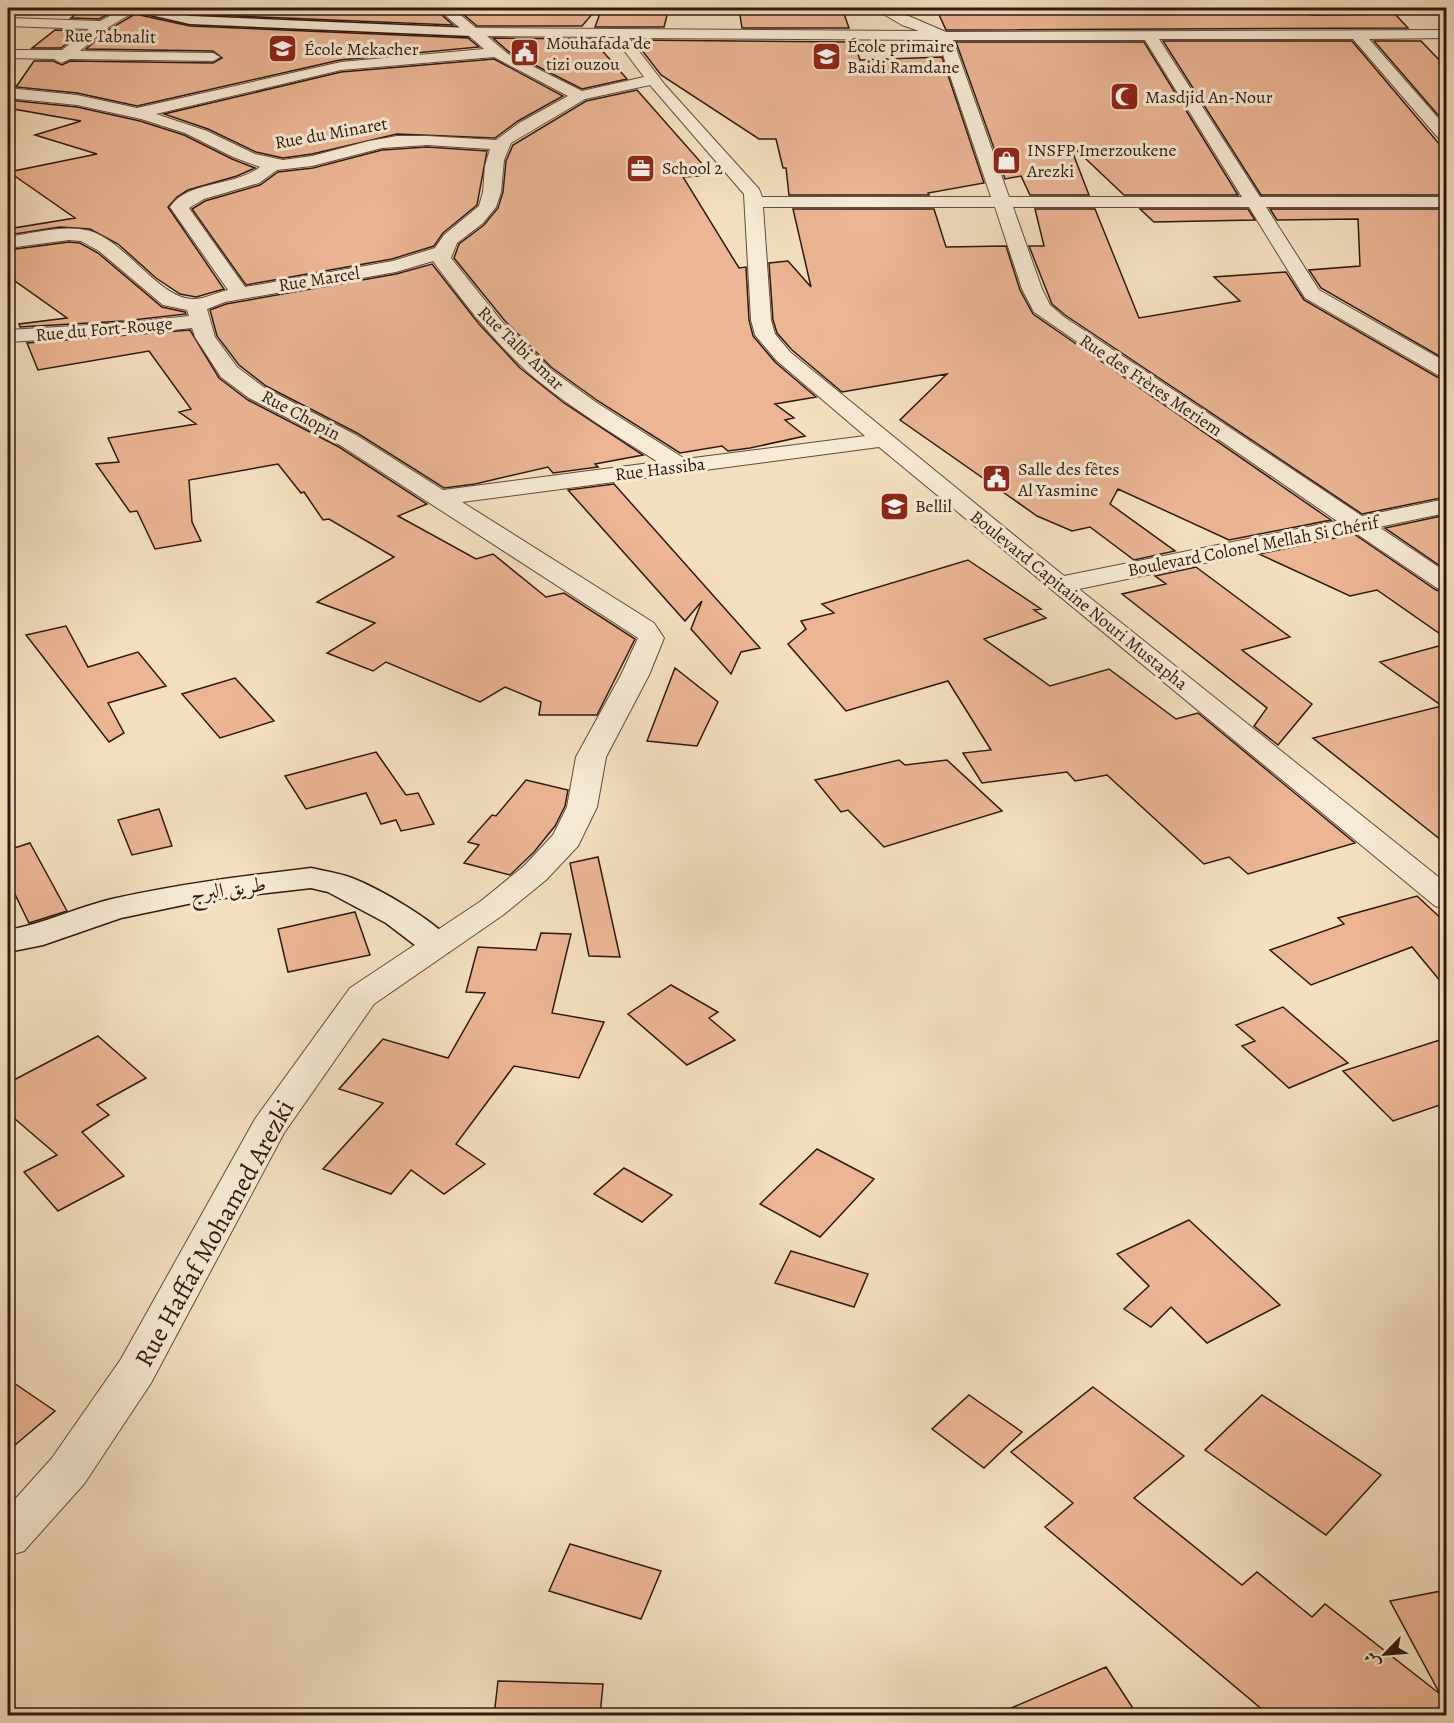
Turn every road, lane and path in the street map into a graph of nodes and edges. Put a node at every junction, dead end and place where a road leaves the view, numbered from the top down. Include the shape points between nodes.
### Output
1 (136, 8) edge
2 (444, 8) edge
3 (460, 8) edge
4 (880, 8) edge
5 (8, 22) edge
6 (102, 25) junction
7 (471, 32) junction
8 (489, 32) junction
9 (619, 34) junction
10 (1357, 34) junction
11 (1446, 34) edge
12 (1149, 35) junction
13 (944, 36) junction
14 (497, 52) junction
15 (8, 54) edge
16 (66, 54) junction
17 (213, 57) dead end
18 (654, 79) junction
19 (42, 83) junction
20 (8, 93) edge
21 (580, 96) junction
22 (137, 113) junction
23 (1446, 137) edge
24 (501, 145) junction
25 (273, 164) junction
26 (754, 202) junction
27 (1002, 202) junction
28 (1255, 202) junction
29 (1446, 202) edge
30 (8, 242) edge
31 (442, 252) junction
32 (240, 293) junction
33 (198, 314) junction
34 (8, 336) edge
35 (1446, 370) edge
36 (884, 440) junction
37 (680, 466) junction
38 (436, 498) junction
39 (1446, 506) edge
40 (1357, 524) junction
41 (1446, 583) edge
42 (1059, 585) junction
43 (1446, 899) edge
44 (8, 941) edge
45 (436, 945) junction
46 (8, 1538) edge

1 - 6 street
1 - 7 street via 190,20
2 - 7 street
3 - 8 street
4 - 13 street
5 - 6 street
6 - 16 street
7 - 8 street
7 - 14 street
8 - 9 street
9 - 13 street
9 - 18 street, Boulevard Capitaine Nouri Mustapha
10 - 11 street
10 - 12 street
10 - 23 street
12 - 13 street
12 - 28 street
13 - 27 street, Rue des Frères Meriem
14 - 21 street
14 - 22 street via 341,66
15 - 16 street, Rue Tabnalit
16 - 17 street, Rue Tabnalit
16 - 19 street
18 - 21 street
18 - 26 street, Boulevard Capitaine Nouri Mustapha via 747,183
19 - 20 street, Rue du Minaret
19 - 22 street, Rue du Minaret
21 - 24 street via 523,127
22 - 25 street, Rue du Minaret via 192,130 249,159
24 - 25 street, Rue du Minaret via 413,140
24 - 31 street via 494,165 493,195 487,207
25 - 32 street via 261,176 179,207
26 - 27 street
26 - 36 street, Boulevard Capitaine Nouri Mustapha via 760,320 765,335 783,356
27 - 28 street
27 - 40 street, Rue des Frères Meriem via 1041,308
28 - 29 street
28 - 35 street via 1312,294
30 - 33 street via 69,234 93,239 170,301
31 - 32 street, Rue Marcel via 418,261
31 - 37 street, Rue Talbi Amar via 441,258 507,339 560,388
32 - 33 street, Rue Marcel via 220,297
33 - 34 street, Rue du Fort-Rouge via 124,329
33 - 38 street, Rue Chopin via 205,337 229,372 257,393 348,440
36 - 37 street, Rue Hassiba
36 - 42 street, Boulevard Capitaine Nouri Mustapha
37 - 38 street, Rue Hassiba
38 - 45 street, Rue Chopin via 645,629 651,638 591,757 582,807 567,839 535,873 492,908
39 - 40 street, Boulevard Colonel Mellah Si Chérif
40 - 41 street, Rue des Frères Meriem
40 - 42 street, Boulevard Colonel Mellah Si Chérif
42 - 43 street, Boulevard Capitaine Nouri Mustapha
44 - 45 street, طريق البرج via 113,909 207,890 310,878 340,885 398,916
45 - 46 street, Rue Haffaf Mohamed Arezki via 362,996 327,1043 268,1128 136,1371 68,1471

